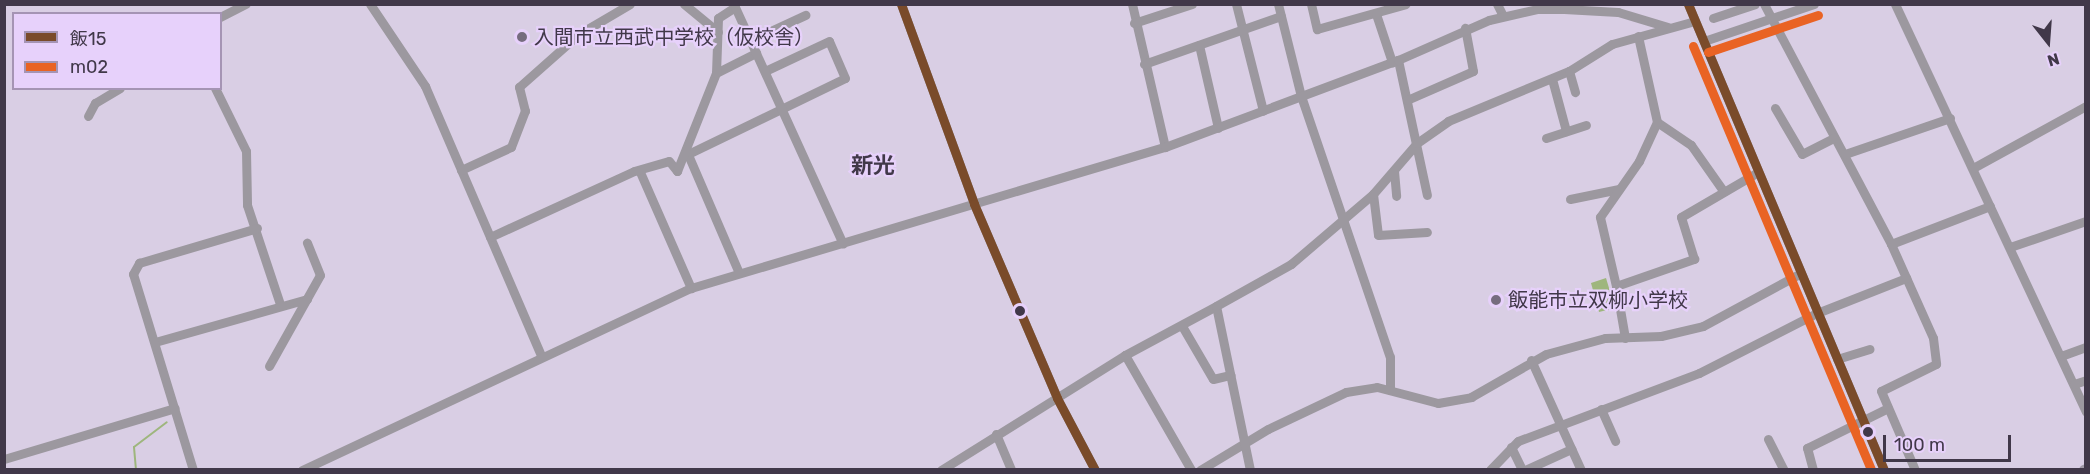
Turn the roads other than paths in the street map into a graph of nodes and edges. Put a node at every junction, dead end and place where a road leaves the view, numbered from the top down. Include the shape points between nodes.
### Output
1 (246, 4) edge
2 (370, 4) edge
3 (630, 4) edge
4 (684, 4) edge
5 (901, 4) edge
6 (1132, 4) edge
7 (1192, 4) edge
8 (1236, 4) edge
9 (1278, 4) edge
10 (1311, 4) edge
11 (1406, 4) edge
12 (1497, 4) edge
13 (1688, 4) edge
14 (1755, 4) edge
15 (1764, 4) edge
16 (1814, 4) edge
17 (1894, 4) edge
18 (230, 7) edge
19 (1569, 7) edge
20 (1591, 8) edge
21 (1723, 9) edge
22 (1376, 14) junction
23 (805, 15) dead end
24 (1281, 16) junction
25 (1503, 16) junction
26 (1713, 18) dead end
27 (1769, 19) junction
28 (1695, 21) junction
29 (1134, 23) junction
30 (1668, 27) junction
31 (1242, 28) junction
32 (1465, 28) junction
33 (718, 32) junction
34 (1638, 36) junction
35 (751, 40) junction
36 (1704, 41) junction
37 (1198, 45) junction
38 (756, 52) junction
39 (1395, 61) junction
40 (1144, 64) junction
41 (767, 70) junction
42 (1569, 71) junction
43 (716, 73) junction
44 (1552, 79) junction
45 (117, 90) edge
46 (216, 90) edge
47 (1575, 92) dead end
48 (1301, 96) junction
49 (1407, 100) junction
50 (2085, 106) edge
51 (784, 107) junction
52 (1775, 108) dead end
53 (1263, 111) junction
54 (88, 116) dead end
55 (1950, 118) junction
56 (1657, 122) junction
57 (1586, 125) dead end
58 (1218, 128) junction
59 (1566, 131) junction
60 (1546, 138) dead end
61 (1834, 138) junction
62 (1417, 143) junction
63 (1165, 147) junction
64 (687, 152) junction
65 (1845, 154) junction
66 (1973, 168) junction
67 (461, 170) junction
68 (1394, 171) junction
69 (640, 172) junction
70 (1758, 172) junction
71 (1619, 189) junction
72 (1724, 192) junction
73 (1373, 194) junction
74 (1427, 195) dead end
75 (1396, 196) dead end
76 (1570, 199) dead end
77 (974, 204) junction
78 (1990, 206) junction
79 (1346, 217) junction
80 (2085, 221) edge
81 (256, 228) junction
82 (1427, 232) dead end
83 (490, 237) junction
84 (307, 243) dead end
85 (843, 244) junction
86 (1891, 244) junction
87 (2010, 247) junction
88 (739, 273) junction
89 (1801, 273) junction
90 (1906, 278) junction
91 (1616, 286) junction
92 (691, 288) junction
93 (307, 299) junction
94 (280, 304) junction
95 (1216, 306) junction
96 (1817, 313) junction
97 (1182, 326) junction
98 (1625, 338) junction
99 (155, 342) junction
100 (2085, 347) edge
101 (1869, 349) dead end
102 (541, 355) junction
103 (1125, 355) junction
104 (2061, 356) junction
105 (1837, 359) junction
106 (1531, 360) junction
107 (269, 366) dead end
108 (1231, 375) junction
109 (2085, 380) edge
110 (2074, 384) junction
111 (1390, 390) junction
112 (1057, 398) junction
113 (175, 408) junction
114 (1888, 408) junction
115 (1601, 409) junction
116 (2085, 411) edge
117 (1863, 421) junction
118 (1560, 425) junction
119 (996, 434) junction
120 (1768, 439) dead end
121 (1615, 441) dead end
122 (1245, 442) junction
123 (1511, 447) junction
124 (1571, 449) junction
125 (4, 459) edge
126 (193, 470) edge
127 (302, 470) edge
128 (941, 470) edge
129 (1011, 470) edge
130 (1095, 470) edge
131 (1191, 470) edge
132 (1200, 470) edge
133 (1250, 470) edge
134 (1490, 470) edge
135 (1523, 470) edge
136 (1581, 470) edge
137 (1784, 470) edge
138 (1813, 470) edge
139 (1884, 470) edge
140 (1915, 470) edge

1 - 18 street
2 - 67 street via 418,73
3 - 67 street via 579,34 519,87 525,111 511,147
4 - 33 street
5 - 77 street
6 - 29 street
7 - 29 street
8 - 31 street
9 - 24 street
10 - 22 street via 1317,29
11 - 22 street
12 - 25 street
13 - 28 street
14 - 21 street
15 - 27 street
16 - 27 street
17 - 55 street
19 - 20 street
19 - 25 street
20 - 30 street
21 - 26 street
22 - 39 street
23 - 35 street
24 - 31 street
24 - 48 street
25 - 32 street
27 - 36 street
27 - 61 street
28 - 30 street
28 - 36 street
29 - 40 street
30 - 34 street
31 - 37 street
31 - 53 street
32 - 39 street
32 - 49 street via 1473,71
33 - 35 street via 718,18 735,7
33 - 43 street
34 - 42 street via 1612,44
34 - 56 street
35 - 38 street
36 - 70 street
37 - 40 street
37 - 58 street
38 - 41 street
38 - 43 street
39 - 48 street
39 - 49 street
40 - 63 street
41 - 51 street
41 - 51 street via 829,41 845,78
42 - 44 street
42 - 47 street
43 - 64 street
44 - 59 street
44 - 62 street via 1456,117
45 - 54 street via 95,103
46 - 81 street via 246,151 247,205
48 - 53 street
48 - 79 street
49 - 62 street
50 - 66 street
51 - 64 street
51 - 85 street
52 - 61 street via 1802,154
53 - 58 street
55 - 65 street
55 - 66 street
56 - 71 street
56 - 72 street via 1691,145
57 - 59 street
58 - 63 street
59 - 60 street
61 - 65 street
62 - 68 street
62 - 74 street
63 - 77 street
64 - 69 street via 677,171 669,161
64 - 88 street
65 - 86 street
66 - 78 street
67 - 83 street
68 - 73 street
68 - 75 street
69 - 83 street
69 - 92 street
70 - 72 street
70 - 89 street
71 - 76 street
71 - 91 street via 1599,221
72 - 91 street via 1681,217 1694,259
73 - 79 street
73 - 82 street via 1378,235
77 - 85 street
77 - 112 street
78 - 86 street
78 - 87 street
79 - 95 street via 1291,264
79 - 111 street via 1390,357
80 - 87 street
81 - 94 street
81 - 99 street via 139,263 133,274
83 - 102 street
84 - 93 street via 320,270
85 - 88 street
86 - 90 street
87 - 104 street
88 - 92 street
89 - 96 street
89 - 98 street via 1703,326
90 - 96 street
90 - 114 street via 1933,338 1936,364 1883,385
91 - 98 street
92 - 102 street
93 - 94 street
93 - 107 street
94 - 99 street
95 - 97 street
95 - 108 street
96 - 105 street
96 - 115 street via 1699,373
97 - 103 street
97 - 108 street via 1213,379
98 - 106 street via 1577,345
99 - 113 street
100 - 104 street
101 - 105 street
102 - 127 street
103 - 112 street
103 - 131 street
104 - 110 street
105 - 117 street
106 - 111 street via 1471,397 1454,401 1438,403
106 - 118 street
108 - 122 street
109 - 110 street
110 - 116 street
111 - 122 street via 1346,393
112 - 119 street
112 - 130 street
113 - 125 street
113 - 126 street
114 - 117 street
114 - 140 street
115 - 118 street
115 - 121 street
117 - 138 street via 1807,448
117 - 139 street
118 - 123 street
118 - 124 street
119 - 128 street
119 - 129 street
120 - 137 street
122 - 132 street
122 - 133 street
123 - 134 street
123 - 135 street
124 - 135 street
124 - 136 street

